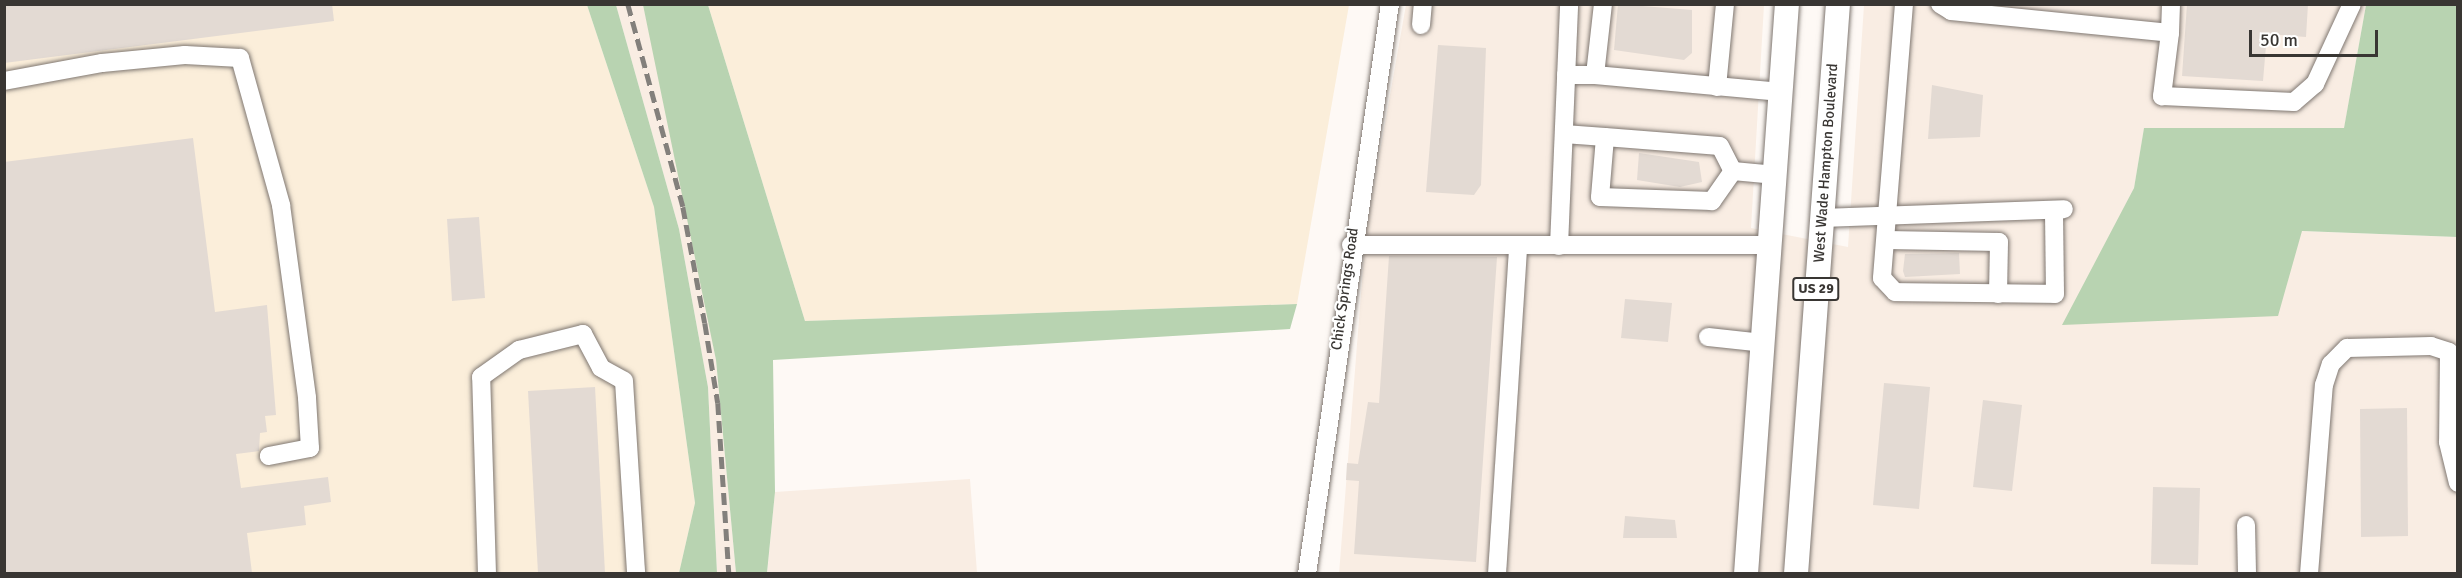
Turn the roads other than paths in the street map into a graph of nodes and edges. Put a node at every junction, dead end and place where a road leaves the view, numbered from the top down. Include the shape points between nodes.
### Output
1 (1390, 4) edge
2 (1423, 4) edge
3 (1569, 4) edge
4 (1603, 4) edge
5 (1725, 4) edge
6 (1787, 4) edge
7 (1838, 4) edge
8 (1904, 4) edge
9 (1940, 4) edge
10 (2171, 4) edge
11 (2352, 4) edge
12 (2018, 11) edge
13 (1421, 25) dead end
14 (2170, 33) junction
15 (1566, 75) junction
16 (1595, 75) junction
17 (4, 81) edge
18 (1717, 87) junction
19 (1781, 92) junction
20 (1563, 134) junction
21 (1605, 137) junction
22 (1733, 171) junction
23 (1776, 175) junction
24 (1890, 216) junction
25 (1822, 218) junction
26 (1887, 240) junction
27 (1771, 244) junction
28 (1351, 245) junction
29 (1559, 246) junction
30 (1518, 248) junction
31 (1998, 294) junction
32 (1708, 337) dead end
33 (1763, 343) junction
34 (269, 456) dead end
35 (2457, 483) edge
36 (2246, 525) dead end
37 (487, 573) edge
38 (636, 573) edge
39 (1307, 573) edge
40 (1497, 573) edge
41 (1746, 573) edge
42 (1796, 573) edge
43 (2247, 573) edge
44 (2309, 573) edge

1 - 28 street, Chick Springs Road
2 - 13 street
3 - 15 street
4 - 16 street
5 - 18 street
6 - 19 main road
7 - 25 main road, West Wade Hampton Boulevard / US 29
8 - 24 street
9 - 12 street via 1951,11
10 - 14 street
11 - 14 street via 2315,84 2294,102 2162,96
12 - 14 street
15 - 16 street
15 - 20 street
16 - 18 street
17 - 34 street via 102,63 185,55 240,58 281,205 307,398 310,448
18 - 19 street
19 - 23 main road
20 - 21 street
20 - 29 street
21 - 22 street via 1720,146
21 - 22 street via 1600,196 1712,201
22 - 23 street
23 - 27 main road
24 - 25 street
24 - 26 street
24 - 31 street via 2059,209 2055,294
25 - 42 main road, West Wade Hampton Boulevard / US 29
26 - 31 street via 1882,278 1895,292
26 - 31 street via 2000,242
27 - 29 street
27 - 33 main road
28 - 30 street
28 - 39 street, Chick Springs Road
29 - 30 street
30 - 40 street
32 - 33 street
33 - 41 main road
35 - 44 street via 2448,442 2449,352 2431,346 2347,348 2331,364 2324,385
36 - 43 street
37 - 38 street via 481,377 519,350 583,334 601,368 624,381

